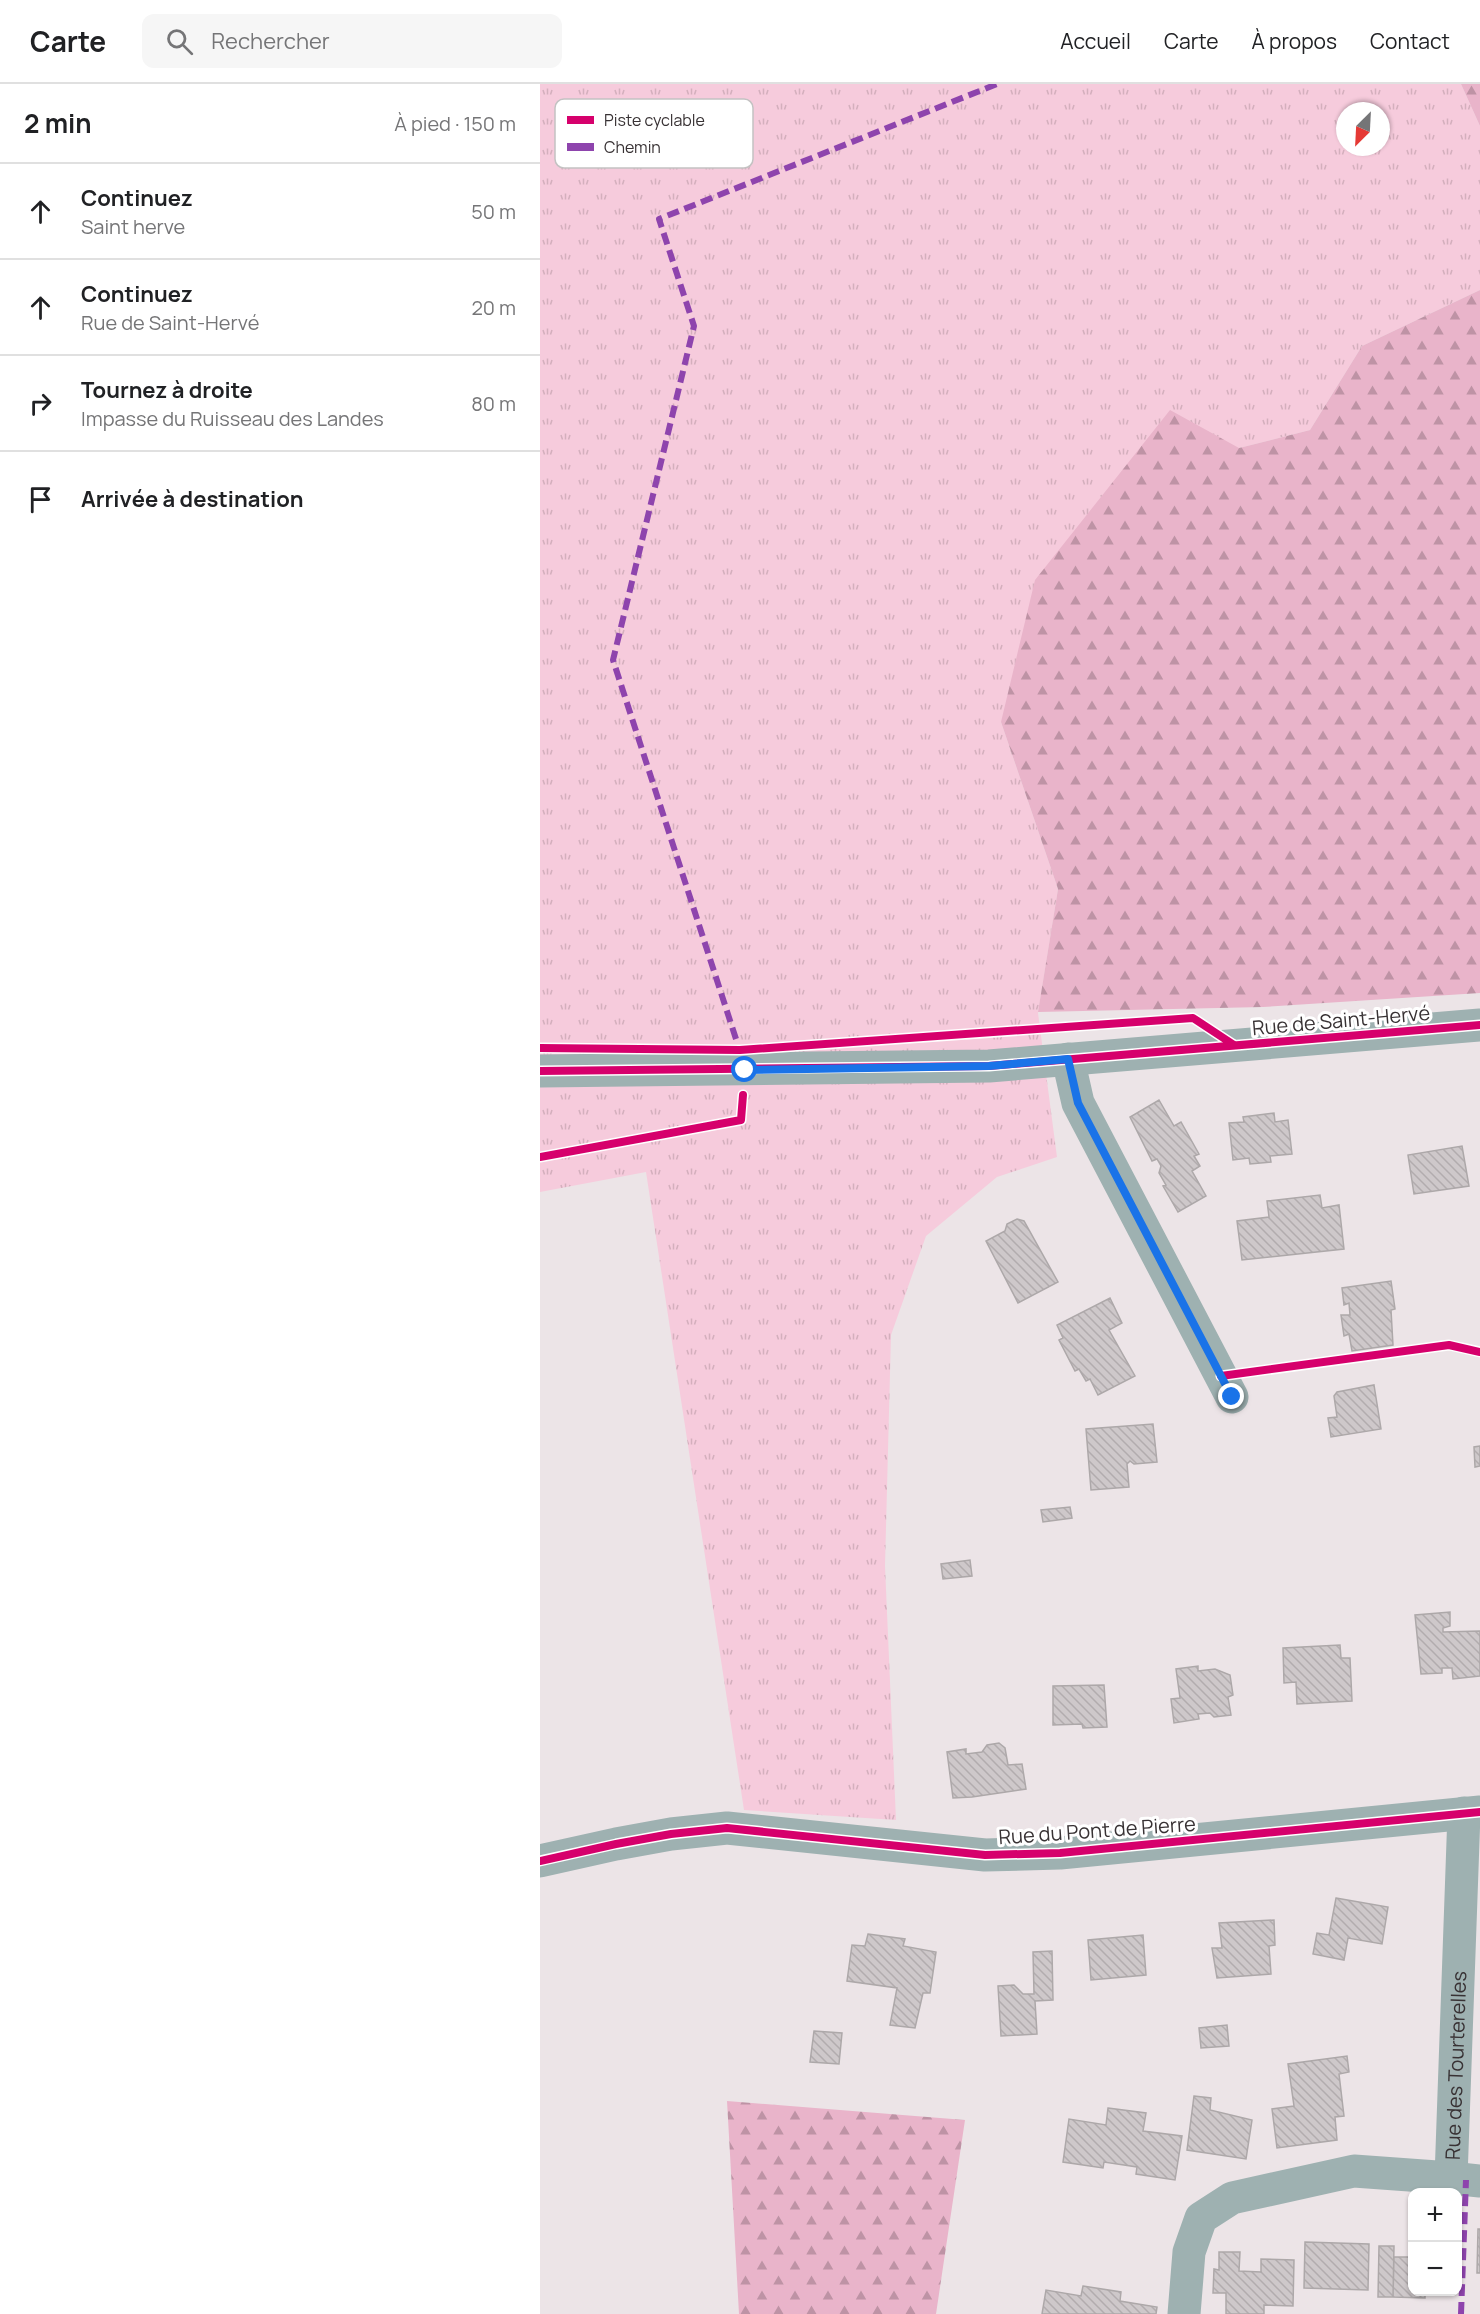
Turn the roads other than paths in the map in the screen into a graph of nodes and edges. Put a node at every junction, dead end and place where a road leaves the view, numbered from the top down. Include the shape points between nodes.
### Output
1 (1480, 1025) edge
2 (1068, 1059) junction
3 (540, 1071) edge
4 (1232, 1397) dead end
5 (1472, 1812) edge
6 (540, 1861) edge
7 (1466, 2179) edge
8 (1184, 2314) edge

1 - 2 street, Rue de Saint-Hervé
2 - 3 street, Rue de Saint-Hervé via 989,1066
2 - 4 street via 1078,1103
5 - 6 street, Rue du Pont de Pierre via 1060,1853 985,1855 727,1828 660,1836
5 - 7 street, Rue des Tourterelles
7 - 8 street, Rue des Tourterelles via 1354,2171 1232,2198 1201,2218 1189,2252

